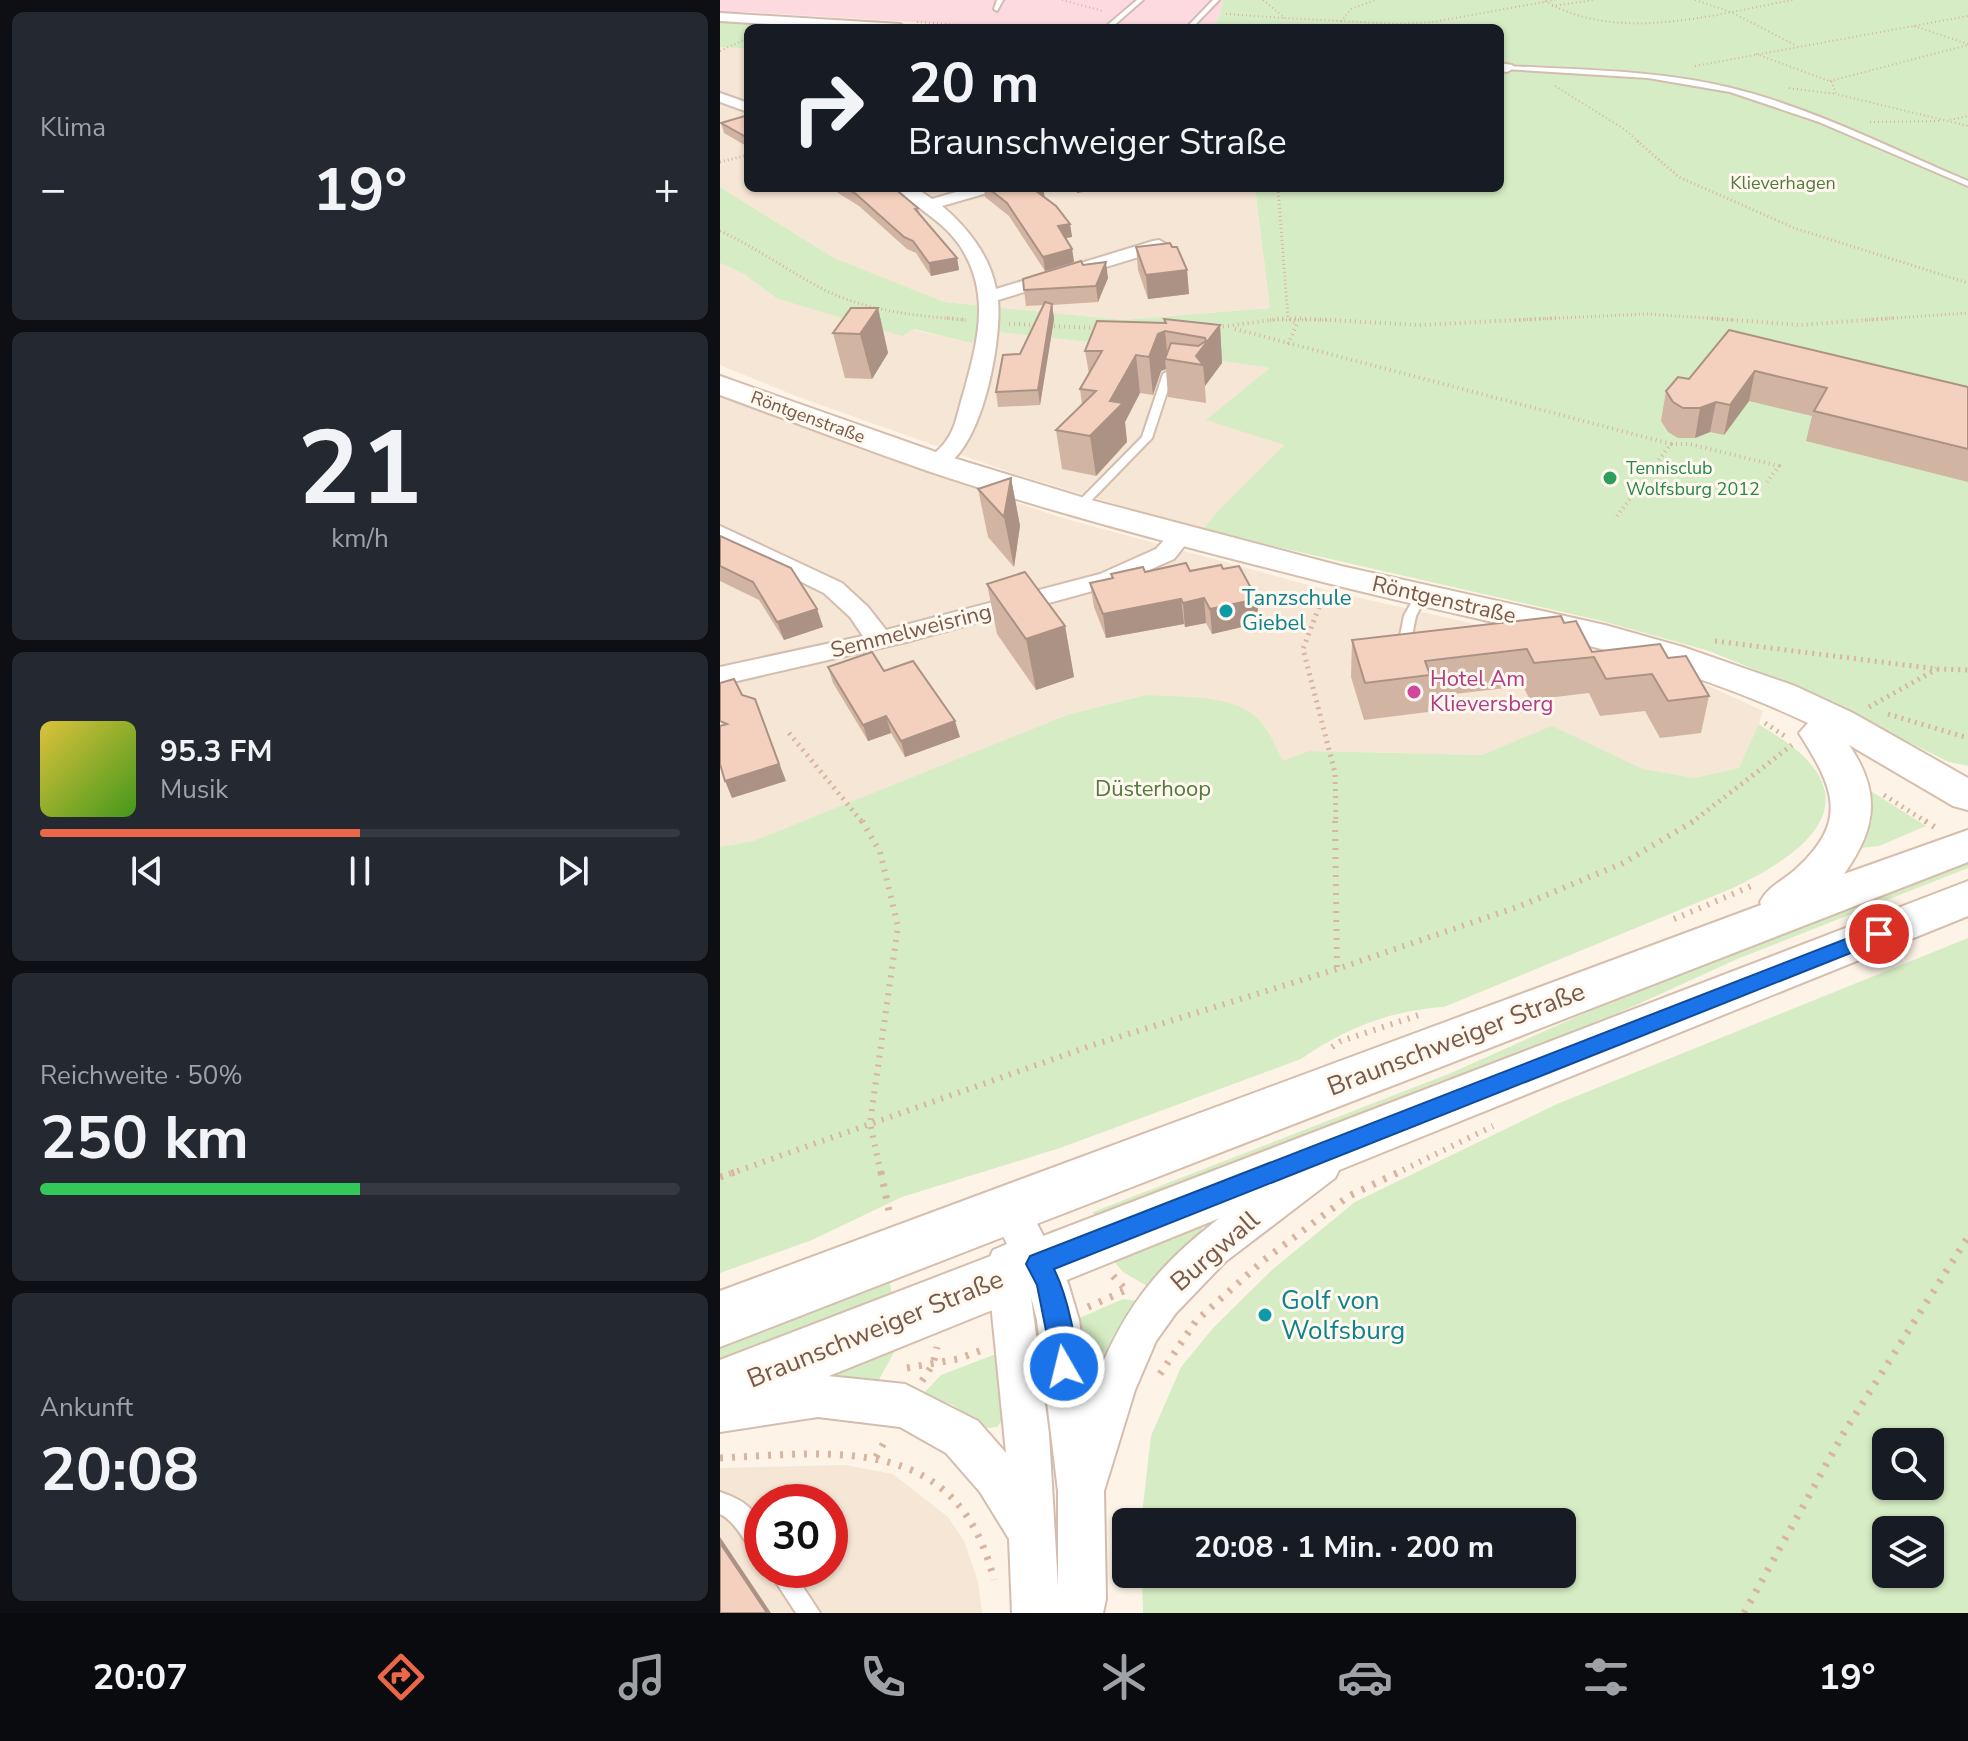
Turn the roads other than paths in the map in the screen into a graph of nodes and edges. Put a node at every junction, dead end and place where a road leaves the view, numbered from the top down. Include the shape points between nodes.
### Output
1 (1000, 0) edge
2 (1140, 0) edge
3 (1216, 0) edge
4 (997, 9) dead end
5 (720, 17) edge
6 (835, 24) edge
7 (1112, 24) edge
8 (1193, 24) edge
9 (1504, 68) edge
10 (720, 97) edge
11 (744, 106) edge
12 (1968, 184) edge
13 (912, 192) edge
14 (974, 192) edge
15 (932, 204) junction
16 (1159, 245) edge
17 (988, 297) junction
18 (1190, 376) edge
19 (720, 385) edge
20 (936, 463) junction
21 (1079, 507) junction
22 (720, 533) edge
23 (1182, 534) junction
24 (1421, 595) junction
25 (880, 640) junction
26 (1403, 652) edge
27 (720, 676) edge
28 (1837, 728) junction
29 (1968, 778) edge
30 (1968, 796) edge
31 (1968, 827) edge
32 (1968, 845) edge
33 (1968, 898) edge
34 (1682, 953) junction
35 (1361, 1138) junction
36 (1009, 1209) junction
37 (1022, 1270) junction
38 (720, 1319) edge
39 (720, 1390) edge
40 (720, 1410) edge
41 (1081, 1491) junction
42 (720, 1503) edge
43 (744, 1519) edge
44 (1031, 1531) junction
45 (792, 1588) edge
46 (809, 1613) edge
47 (1036, 1613) edge
48 (1079, 1613) edge

1 - 4 lane
2 - 7 lane
3 - 8 lane
5 - 6 street
9 - 12 lane via 1675,79 1764,99
10 - 11 street
13 - 15 street
14 - 15 street
15 - 17 street via 969,243 983,269
16 - 17 street
17 - 20 street via 990,323 961,441
18 - 21 lane via 1168,374 1147,438
19 - 20 street, Röntgenstraße
20 - 21 street, Röntgenstraße
21 - 23 street, Röntgenstraße
22 - 25 street via 833,588
23 - 24 street, Röntgenstraße
23 - 25 street, Semmelweisring via 1165,554 1109,579
24 - 26 lane via 1410,616
24 - 28 street, Röntgenstraße via 1670,655 1781,695
25 - 27 street, Semmelweisring
28 - 29 street
28 - 30 street, Röntgenstraße
28 - 31 street, Röntgenstraße
28 - 34 street via 1835,751 1847,782 1850,817 1842,849 1794,894
32 - 34 street, Braunschweiger Straße
33 - 35 street, Braunschweiger Straße
34 - 36 street, Braunschweiger Straße
35 - 37 street, Braunschweiger Straße
35 - 41 street, Burgwall via 1219,1240 1161,1299 1127,1354
36 - 37 street, Burgwall
36 - 38 street, Braunschweiger Straße
37 - 39 street, Braunschweiger Straße
37 - 41 street, Burgwall via 1048,1283 1058,1320
37 - 44 street, Burgwall
40 - 44 street, Burgwall via 818,1396 905,1406 962,1437 996,1476
41 - 48 street, Burgwall
42 - 43 lane
44 - 47 street, Burgwall
45 - 46 lane

